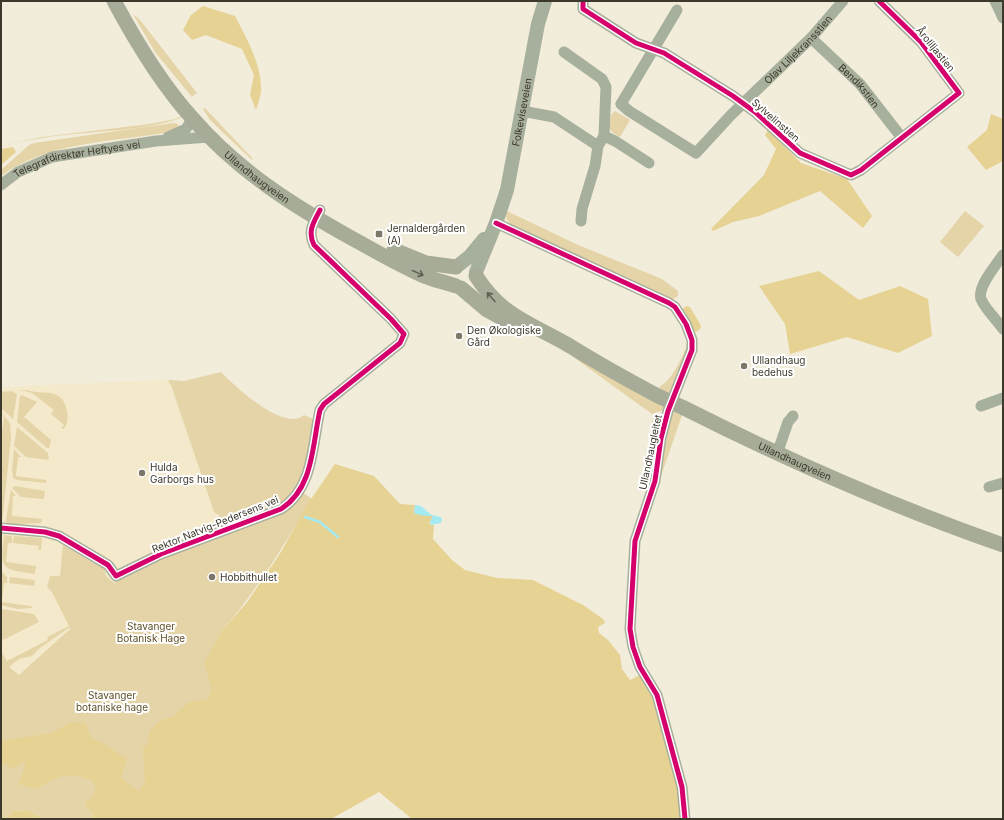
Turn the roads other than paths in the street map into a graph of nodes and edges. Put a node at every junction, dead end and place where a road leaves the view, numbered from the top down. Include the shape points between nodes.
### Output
1 (114, 1) edge
2 (122, 1) edge
3 (545, 1) edge
4 (584, 1) edge
5 (879, 1) edge
6 (995, 1) edge
7 (837, 2) edge
8 (677, 10) dead end
9 (1003, 18) edge
10 (811, 38) junction
11 (653, 50) junction
12 (564, 52) dead end
13 (959, 93) joint
14 (606, 103) junction
15 (743, 103) junction
16 (621, 104) junction
17 (522, 111) junction
18 (192, 119) junction
19 (209, 137) junction
20 (902, 138) junction
21 (156, 141) junction
22 (601, 141) junction
23 (649, 163) dead end
24 (1, 185) edge
25 (318, 214) junction
26 (580, 221) dead end
27 (496, 223) junction
28 (1003, 255) edge
29 (458, 265) junction
30 (476, 274) junction
31 (458, 287) junction
32 (1003, 329) edge
33 (594, 362) junction
34 (1003, 398) edge
35 (980, 406) dead end
36 (793, 416) dead end
37 (777, 454) junction
38 (1003, 483) edge
39 (988, 487) dead end
40 (1, 528) edge
41 (1003, 544) edge
42 (685, 819) edge

1 - 18 main road, Ullandhaugveien via 156,71
2 - 25 main road, Ullandhaugveien via 166,71 210,124 238,152
3 - 17 street, Folkeviseveien via 538,24
4 - 11 street, Sylvelinstien via 582,6 585,11 636,43
5 - 13 street, Åroliljastien via 921,42
6 - 9 street
7 - 10 street, Olav Liljekransstien
8 - 11 street
10 - 15 street, Olav Liljekransstien
10 - 20 street, Bendikstien via 860,84
11 - 15 street, Sylvelinstien via 664,53
11 - 16 street
12 - 14 street via 602,79 606,87
13 - 20 street, Sylvelinstien
14 - 16 street
14 - 22 street
15 - 16 street, Olav Liljekransstien via 696,153 634,115
15 - 20 street, Sylvelinstien via 800,153 851,175
17 - 22 street via 554,117
17 - 27 street, Folkeviseveien via 510,178
18 - 19 main road, Ullandhaugveien
18 - 21 street, Telegrafdirektør Heftyes vei via 182,132
19 - 21 street, Telegrafdirektør Heftyes vei
19 - 25 main road, Ullandhaugveien via 264,184
21 - 24 street, Telegrafdirektør Heftyes vei via 52,158 18,172
22 - 23 street via 615,141
22 - 26 street
25 - 29 main road, Ullandhaugveien via 409,257 433,265
25 -> 31 main road, Ullandhaugveien via 410,269
25 - 40 street, Rektor Natvig-Pedersens vei via 311,230 311,239 317,250 404,334 400,343 324,404 318,418 310,467 294,500 281,509 161,554 116,576 108,565 59,536 45,532
27 - 29 street, Folkeviseveien via 480,246
27 - 30 street, Folkeviseveien
27 - 42 street, Ullandhaugleitet via 669,303 675,307 690,333 690,357 668,411 655,480 635,541 630,629 640,667 657,695 682,787
28 - 32 street via 983,285 981,295
29 - 30 main road via 470,265
29 - 31 main road via 452,276
30 - 31 main road via 471,286
33 -> 30 main road, Ullandhaugveien via 507,311 490,296
31 - 33 main road, Ullandhaugveien via 502,319
33 - 37 main road, Ullandhaugveien, bridge
34 - 35 street
36 - 37 street via 788,422
37 - 41 main road, Ullandhaugveien via 879,497
38 - 39 street

